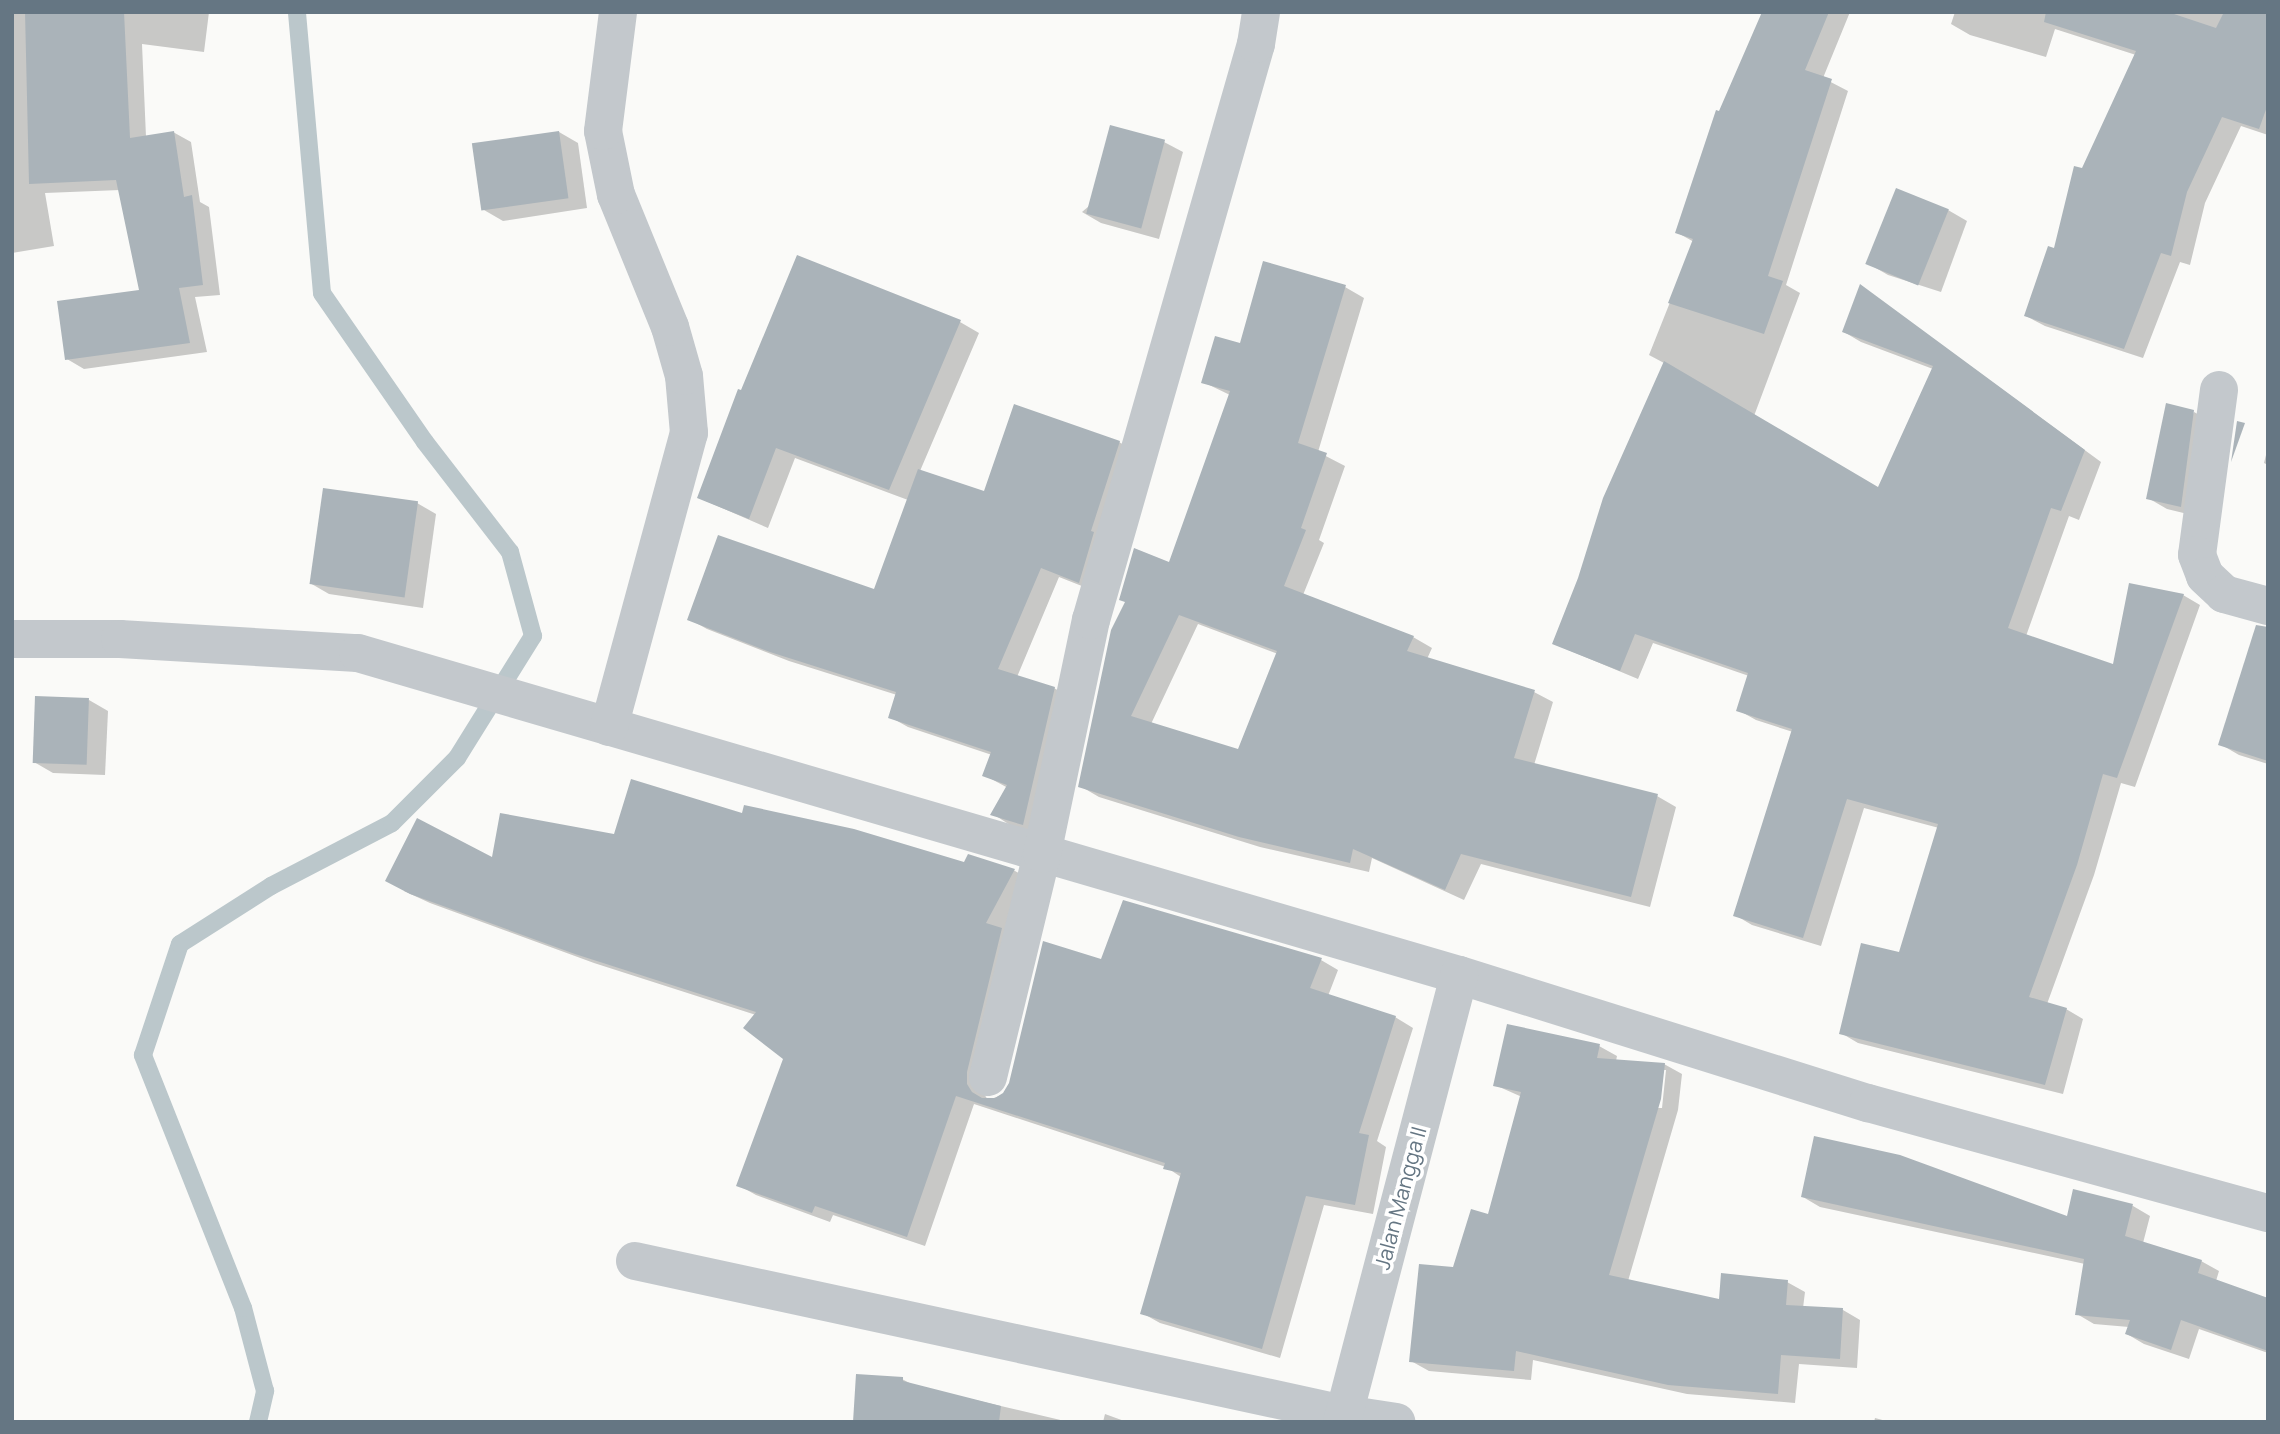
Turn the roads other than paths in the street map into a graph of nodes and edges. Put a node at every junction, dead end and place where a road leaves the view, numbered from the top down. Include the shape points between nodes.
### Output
1 (618, 12) edge
2 (1261, 12) edge
3 (2220, 390) dead end
4 (2268, 606) edge
5 (12, 639) edge
6 (609, 727) junction
7 (1042, 854) junction
8 (1459, 975) junction
9 (988, 1077) dead end
10 (2268, 1213) edge
11 (635, 1261) dead end
12 (1343, 1418) edge
13 (1396, 1422) edge

1 - 6 street via 603,131 616,195 681,364 689,433
2 - 7 street via 1256,44 1091,620
3 - 4 street via 2197,555 2205,576 2224,594
5 - 6 street via 120,639 358,653
6 - 7 street
7 - 8 street
7 - 9 street
8 - 10 street via 1868,1103
8 - 12 street, Jalan Mangga II
11 - 12 street
12 - 13 street

